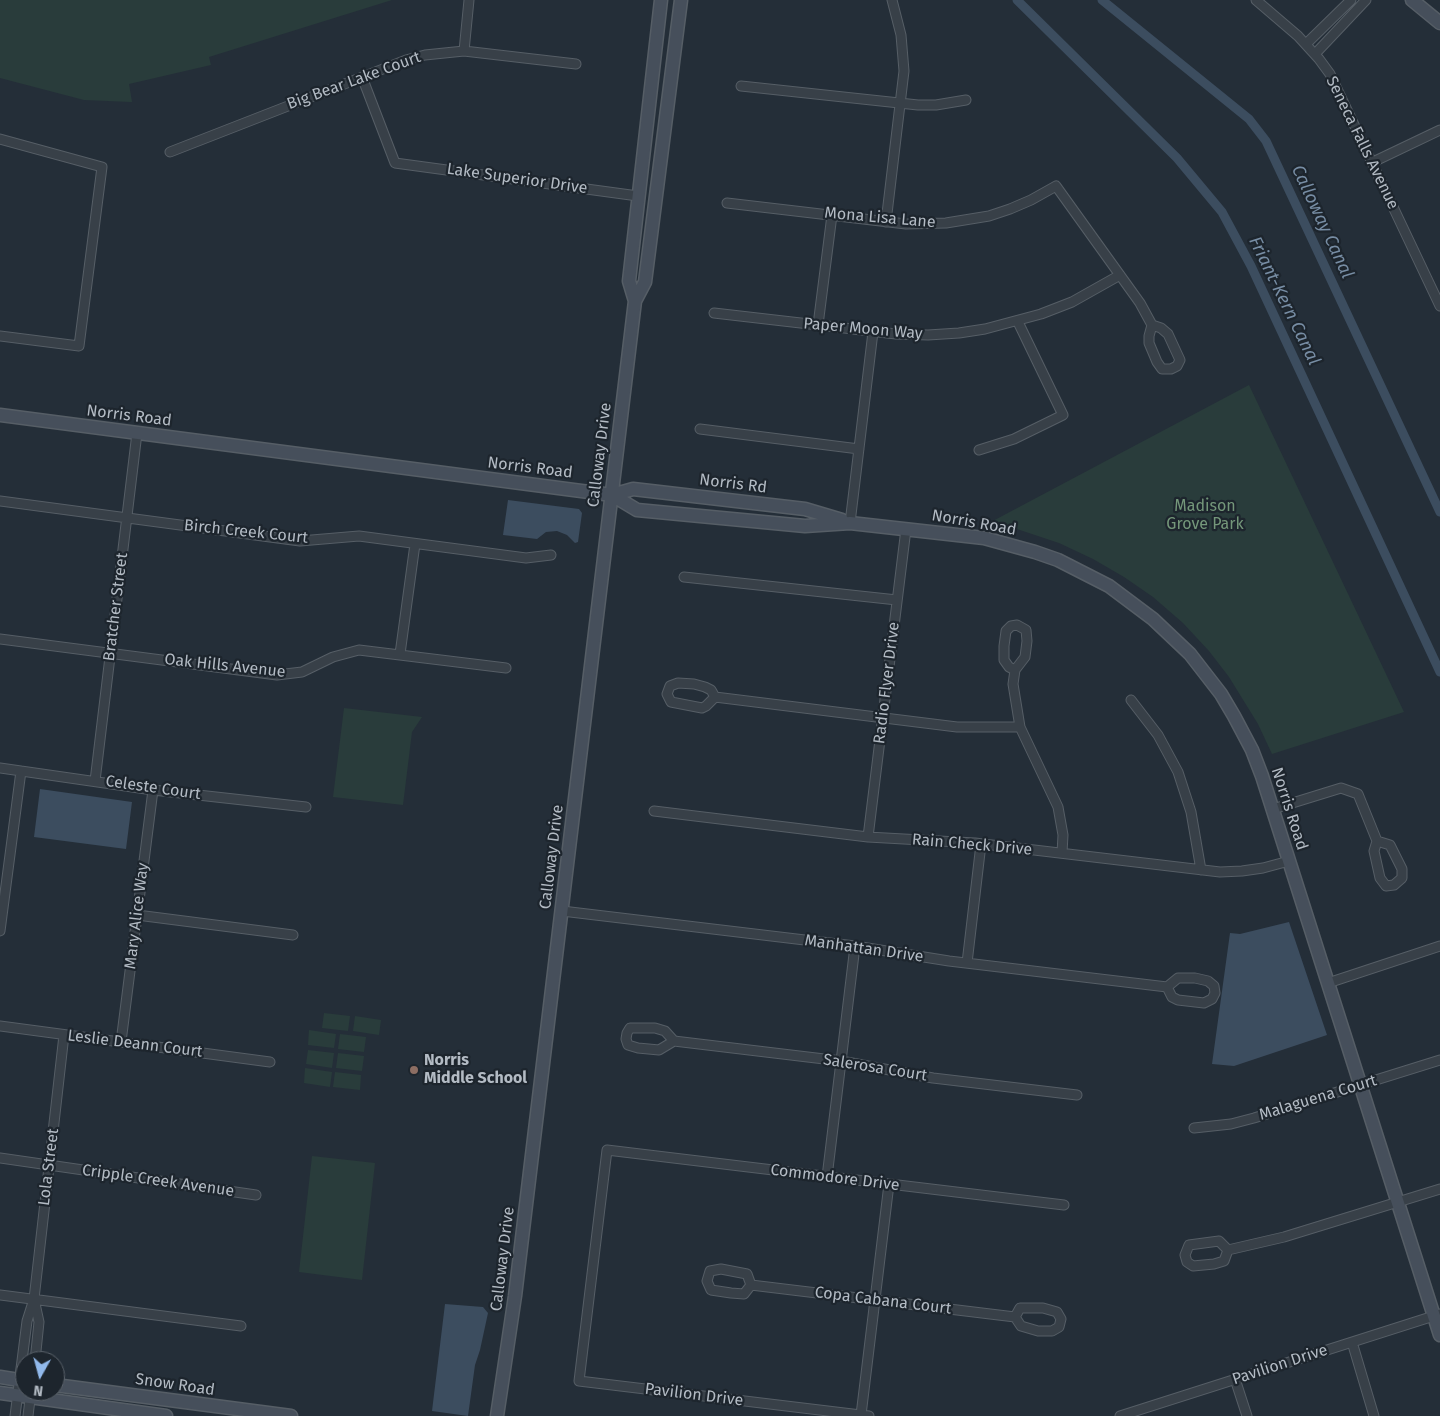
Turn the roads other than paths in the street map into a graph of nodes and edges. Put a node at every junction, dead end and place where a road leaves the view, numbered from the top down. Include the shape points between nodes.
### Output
1 (469, 0) edge
2 (661, 0) edge
3 (681, 0) edge
4 (892, 0) edge
5 (1256, 0) edge
6 (1350, 0) edge
7 (1366, 0) edge
8 (1412, 0) edge
9 (1440, 23) edge
10 (1306, 44) junction
11 (464, 51) junction
12 (1315, 54) junction
13 (576, 64) dead end
14 (362, 77) junction
15 (741, 86) dead end
16 (966, 100) dead end
17 (900, 104) junction
18 (1440, 130) edge
19 (0, 139) edge
20 (170, 152) dead end
21 (1372, 162) junction
22 (638, 196) junction
23 (727, 203) dead end
24 (832, 215) junction
25 (886, 222) junction
26 (646, 275) junction
27 (1120, 275) junction
28 (635, 301) junction
29 (1440, 306) edge
30 (714, 313) dead end
31 (1018, 322) junction
32 (818, 325) junction
33 (1152, 325) junction
34 (873, 332) junction
35 (0, 336) edge
36 (0, 415) edge
37 (700, 429) dead end
38 (138, 433) junction
39 (858, 449) junction
40 (979, 450) dead end
41 (612, 495) junction
42 (0, 501) edge
43 (127, 518) junction
44 (850, 523) junction
45 (906, 529) junction
46 (415, 544) junction
47 (551, 555) dead end
48 (684, 577) dead end
49 (897, 600) junction
50 (0, 639) edge
51 (111, 653) junction
52 (400, 654) junction
53 (506, 668) dead end
54 (1015, 670) junction
55 (715, 697) junction
56 (1131, 700) dead end
57 (883, 718) junction
58 (1020, 727) junction
59 (0, 768) edge
60 (21, 771) junction
61 (95, 781) junction
62 (153, 790) junction
63 (306, 806) dead end
64 (1273, 809) junction
65 (654, 811) dead end
66 (868, 837) junction
67 (1377, 841) junction
68 (981, 844) junction
69 (1062, 853) junction
70 (1289, 861) junction
71 (1200, 870) junction
72 (2, 899) edge
73 (562, 911) junction
74 (137, 915) junction
75 (0, 931) edge
76 (292, 935) dead end
77 (855, 946) junction
78 (1440, 946) edge
79 (967, 963) junction
80 (1328, 983) junction
81 (1167, 987) junction
82 (0, 1026) edge
83 (64, 1035) junction
84 (674, 1041) junction
85 (121, 1042) junction
86 (1440, 1060) edge
87 (841, 1061) junction
88 (270, 1062) dead end
89 (1360, 1084) junction
90 (1077, 1095) dead end
91 (1194, 1128) dead end
92 (0, 1158) edge
93 (49, 1164) junction
94 (827, 1177) junction
95 (889, 1184) junction
96 (1440, 1189) edge
97 (256, 1195) dead end
98 (1398, 1202) junction
99 (1064, 1205) dead end
100 (1228, 1250) junction
101 (751, 1284) junction
102 (0, 1294) edge
103 (34, 1299) junction
104 (875, 1300) junction
105 (1437, 1315) edge
106 (1014, 1317) junction
107 (241, 1326) dead end
108 (1440, 1335) edge
109 (1352, 1342) junction
110 (24, 1351) edge
111 (36, 1351) edge
112 (0, 1377) edge
113 (1235, 1379) junction
114 (15, 1380) edge
115 (579, 1381) joint
116 (65, 1386) edge
117 (0, 1393) edge
118 (15, 1396) edge
119 (65, 1400) edge
120 (17, 1401) edge
121 (30, 1401) edge
122 (1125, 1415) edge
123 (15, 1416) edge
124 (28, 1416) edge
125 (166, 1416) edge
126 (291, 1416) edge
127 (497, 1416) edge
128 (865, 1416) edge
129 (1247, 1416) edge
130 (1374, 1416) edge

1 - 11 street
2 - 22 main road, Calloway Drive
3 - 26 main road, Calloway Drive
4 - 17 street via 903,53
5 - 10 street, Seneca Falls Avenue
6 - 10 street
7 - 12 street
8 - 9 main road
10 - 12 street, Seneca Falls Avenue
11 - 13 street, Big Bear Lake Court
11 - 14 street, Big Bear Lake Court via 425,55
12 - 21 street, Seneca Falls Avenue via 1338,89
14 - 20 street, Big Bear Lake Court
14 - 22 street, Lake Superior Drive via 395,163
15 - 17 street
16 - 17 street via 936,105
17 - 25 street
18 - 21 street
19 - 35 street via 102,168 79,346
21 - 29 street, Seneca Falls Avenue
22 - 26 main road via 645,209 640,260
22 - 28 main road, Calloway Drive via 629,281
23 - 24 street, Mona Lisa Lane
24 - 25 street, Mona Lisa Lane
24 - 32 street
25 - 27 street, Mona Lisa Lane via 963,221 1010,209 1056,186
26 - 28 main road, Calloway Drive
27 - 31 street, Paper Moon Way via 1072,302
27 - 33 street
28 - 41 main road, Calloway Drive
30 - 32 street, Paper Moon Way
31 - 34 street, Paper Moon Way via 960,333
31 - 40 street via 1063,415 1014,440
32 - 34 street, Paper Moon Way
33 - 33 street via 1168,334 1180,360 1177,366 1162,369 1157,362 1149,336
34 - 39 street
36 - 38 main road, Norris Road
37 - 39 street
38 - 41 main road, Norris Road
38 - 43 street, Bratcher Street
39 - 44 street
41 - 44 main road, Norris Rd via 633,489 805,509
41 - 44 main road, Norris Road via 637,510 805,526
41 - 73 main road, Calloway Drive
42 - 43 street, Birch Creek Court
43 - 46 street, Birch Creek Court via 300,541 359,536
43 - 51 street, Bratcher Street
44 - 45 main road, Norris Road
45 - 49 street, Radio Flyer Drive
45 - 64 main road, Norris Road via 984,538 1035,552 1087,574 1136,604 1190,654 1221,694 1252,750
46 - 47 street, Birch Creek Court via 526,558
46 - 52 street
48 - 49 street
49 - 57 street, Radio Flyer Drive
50 - 51 street, Oak Hills Avenue
51 - 52 street, Oak Hills Avenue via 277,675 302,672 345,652 371,650
51 - 61 street, Bratcher Street
52 - 53 street, Oak Hills Avenue
54 - 54 street via 1004,660 1004,646 1006,631 1017,625 1026,630 1027,641 1024,657
54 - 58 street via 1013,684
55 - 55 street via 702,708 671,702 667,694 670,686 678,683 705,687
55 - 57 street
56 - 71 street via 1158,735 1178,772 1191,812
57 - 58 street via 957,726
57 - 66 street, Radio Flyer Drive
58 - 69 street via 1058,807 1063,835
59 - 60 street, Celeste Court
60 - 61 street, Celeste Court
60 - 72 street
61 - 62 street, Celeste Court
62 - 63 street, Celeste Court
62 - 74 street, Mary Alice Way
64 - 67 street via 1341,788 1358,794
64 - 70 main road, Norris Road
65 - 66 street, Rain Check Drive
66 - 68 street, Rain Check Drive
67 - 67 street via 1390,845 1402,869 1402,878 1394,885 1386,886 1380,878 1374,851
68 - 69 street, Rain Check Drive
68 - 79 street
69 - 71 street, Rain Check Drive
70 - 71 street, Rain Check Drive via 1242,871
70 - 80 main road, Norris Road
72 - 75 street
73 - 77 street, Manhattan Drive
73 - 127 main road, Calloway Drive
74 - 76 street
74 - 85 street, Mary Alice Way
77 - 79 street, Manhattan Drive
77 - 87 street
78 - 80 street
79 - 81 street, Manhattan Drive
80 - 89 main road, Norris Road
81 - 81 street, Manhattan Drive via 1172,997 1178,1000 1204,1002 1212,999 1214,993 1214,986 1208,981 1195,978 1178,978
82 - 83 street, Leslie Deann Court
83 - 85 street, Leslie Deann Court
83 - 93 street, Lola Street
84 - 84 street, Salerosa Court via 660,1050 628,1045 626,1039 630,1028 639,1027 665,1031
84 - 87 street, Salerosa Court
85 - 88 street, Leslie Deann Court
86 - 89 street, Malaguena Court
87 - 90 street, Salerosa Court via 933,1078
87 - 94 street
89 - 91 street, Malaguena Court via 1254,1118
89 - 98 main road, Norris Road
92 - 93 street, Cripple Creek Avenue
93 - 97 street, Cripple Creek Avenue
93 - 103 street, Lola Street
94 - 95 street, Commodore Drive
94 - 115 street, Commodore Drive via 607,1150
95 - 99 street, Commodore Drive
95 - 104 street
96 - 98 street
98 - 100 street via 1284,1237
98 - 105 main road, Norris Road
100 - 100 street via 1219,1241 1189,1245 1185,1255 1193,1266 1214,1264 1224,1261
101 - 101 street, Copa Cabana Court via 747,1274 721,1269 710,1270 707,1281 711,1290 744,1294
101 - 104 street, Copa Cabana Court
102 - 103 street
103 - 107 street
103 - 110 street, Lola Street via 27,1321
103 - 111 street, Lola Street via 39,1322
104 - 106 street, Copa Cabana Court
104 - 128 street
105 - 108 main road, Norris Road
105 - 109 street, Pavilion Drive
106 - 106 street, Copa Cabana Court via 1021,1326 1052,1332 1059,1328 1061,1319 1057,1312 1044,1308 1020,1308
109 - 113 street, Pavilion Drive
109 - 130 street
112 - 114 main road
113 - 122 street, Pavilion Drive
113 - 129 street
115 - 128 street, Pavilion Drive
116 - 126 main road, Snow Road
117 - 118 main road, Snow Road
119 - 125 main road, Snow Road
120 - 123 street, Lola Street
121 - 124 street

